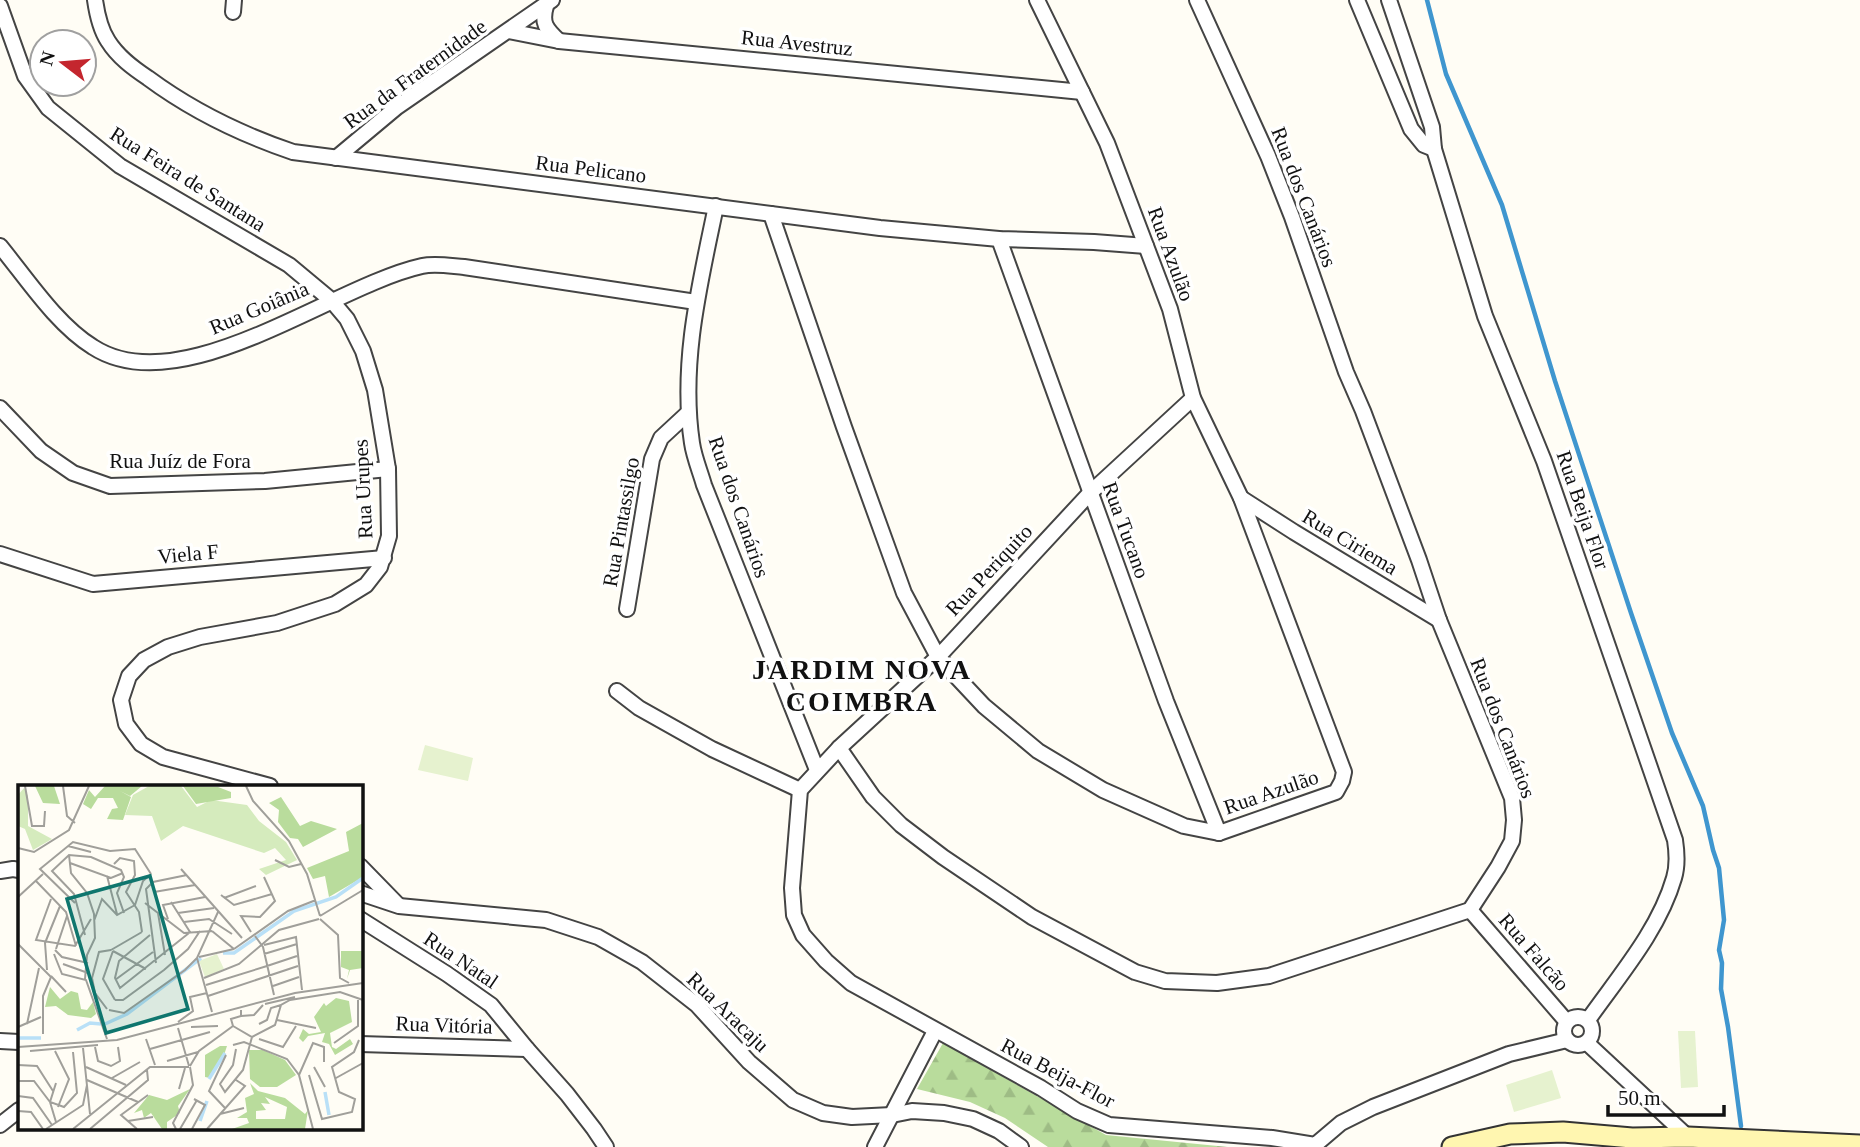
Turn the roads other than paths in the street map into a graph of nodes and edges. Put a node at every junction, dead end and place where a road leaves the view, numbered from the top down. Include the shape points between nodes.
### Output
1 (95, 0) edge
2 (1037, 0) edge
3 (1197, 0) edge
4 (1357, 0) edge
5 (1389, 0) edge
6 (549, 3) edge
7 (0, 6) edge
8 (509, 31) junction
9 (559, 41) junction
10 (1082, 92) junction
11 (1434, 149) junction
12 (336, 158) junction
13 (716, 205) junction
14 (771, 214) junction
15 (999, 239) junction
16 (0, 246) edge
17 (1146, 246) junction
18 (331, 300) junction
19 (696, 302) junction
20 (1193, 398) junction
21 (0, 408) edge
22 (688, 413) junction
23 (388, 469) junction
24 (1090, 493) junction
25 (1241, 498) junction
26 (0, 554) edge
27 (384, 558) junction
28 (627, 609) dead end
29 (1439, 620) junction
30 (938, 657) junction
31 (617, 691) dead end
32 (839, 748) junction
33 (817, 770) junction
34 (266, 785) edge
35 (800, 790) junction
36 (1219, 833) junction
37 (362, 868) edge
38 (18, 870) edge
39 (0, 871) edge
40 (362, 895) edge
41 (399, 906) junction
42 (1470, 910) junction
43 (362, 920) edge
44 (1588, 1020) junction
45 (1567, 1022) junction
46 (935, 1031) junction
47 (1567, 1040) junction
48 (0, 1041) edge
49 (18, 1042) edge
50 (1587, 1043) junction
51 (362, 1044) edge
52 (527, 1049) junction
53 (18, 1111) edge
54 (892, 1115) junction
55 (0, 1125) edge
56 (1688, 1137) junction
57 (1860, 1145) edge
58 (1316, 1146) edge
59 (606, 1147) edge
60 (875, 1147) edge
61 (1021, 1147) edge
62 (1452, 1147) edge

1 - 12 street, Rua Pelicano via 108,41 125,61 167,93 250,137 293,152
2 - 10 street, Rua Azulão
3 - 29 street, Rua dos Canários via 1268,156
4 - 11 street via 1401,110 1417,139
5 - 11 street, Rua Beija Flor via 1432,127
6 - 8 street, Rua da Fraternidade
6 - 9 street via 543,17
7 - 18 street, Rua Feira de Santana via 25,76 48,108 120,166 289,265
8 - 9 street, Rua Avestruz
8 - 12 street, Rua da Fraternidade via 397,107
9 - 10 street, Rua Avestruz
10 - 17 street, Rua Azulão via 1107,143
11 - 44 street, Rua Beija Flor via 1485,316 1544,461 1675,840 1675,877 1661,909
12 - 13 street, Rua Pelicano
13 - 14 street, Rua Pelicano
13 - 19 street, Rua dos Canários
14 - 15 street, Rua Pelicano
14 - 30 street, Rua Azulão via 904,593
15 - 17 street, Rua Pelicano
15 - 24 street, Rua Tucano
16 - 18 street, Rua Goiânia via 66,326 94,349 128,362 163,363 223,349
17 - 20 street, Rua Azulão via 1170,309
18 - 19 street via 387,275 426,265
18 - 23 street, Rua Urupes via 363,351 376,390
19 - 22 street, Rua dos Canários
20 - 24 street, Rua Periquito
20 - 25 street, Rua Azulão
21 - 23 street, Rua Juíz de Fora via 41,451 73,473 110,486 265,481
22 - 28 street, Rua Pintassilgo via 661,438 652,459
22 - 33 street, Rua dos Canários via 704,485
23 - 27 street, Rua Urupes via 389,536
24 - 30 street, Rua Periquito
24 - 36 street, Rua Tucano
25 - 29 street, Rua Ciriema
25 - 36 street, Rua Azulão via 1344,772 1336,792
26 - 27 street, Viela F via 93,584
27 - 34 street, Rua Urupes via 366,585 335,604 277,623 168,647 144,660 129,676 121,700 125,724 141,744 163,757
29 - 42 street, Rua dos Canários via 1512,798 1512,841
30 - 32 street, Rua Periquito
30 - 36 street, Rua Azulão via 984,706 1038,751 1103,790 1184,826
31 - 35 street via 712,749
32 - 33 street, Rua Periquito
32 - 42 street via 873,797 943,857 1032,917 1135,972 1166,981 1217,983 1269,976
33 - 35 street
35 - 46 street, Rua Beija-Flor via 792,888 794,915 803,935 850,983
37 - 41 street
38 - 39 street
40 - 41 street, Rua Aracaju
41 - 54 street, Rua Aracaju via 546,919 598,937 642,962 697,1005 749,1062 793,1100 823,1113
42 - 45 street, Rua Falcão
43 - 52 street, Rua Natal via 491,1005
44 - 45 street via 1581,1017
44 - 50 street via 1593,1032
45 - 47 street
46 - 54 street
46 - 58 street, Rua Beija-Flor via 1109,1125 1272,1138
47 - 50 street via 1576,1045
47 - 58 street, Rua Beija-Flor via 1509,1054 1373,1107 1341,1123
48 - 49 street
50 - 56 street
51 - 52 street, Rua Vitória
52 - 59 street, Rua Natal
53 - 55 street
54 - 60 street
54 - 61 street, Rua Aracaju via 912,1111 973,1119
56 - 57 street
56 - 62 street via 1510,1134

